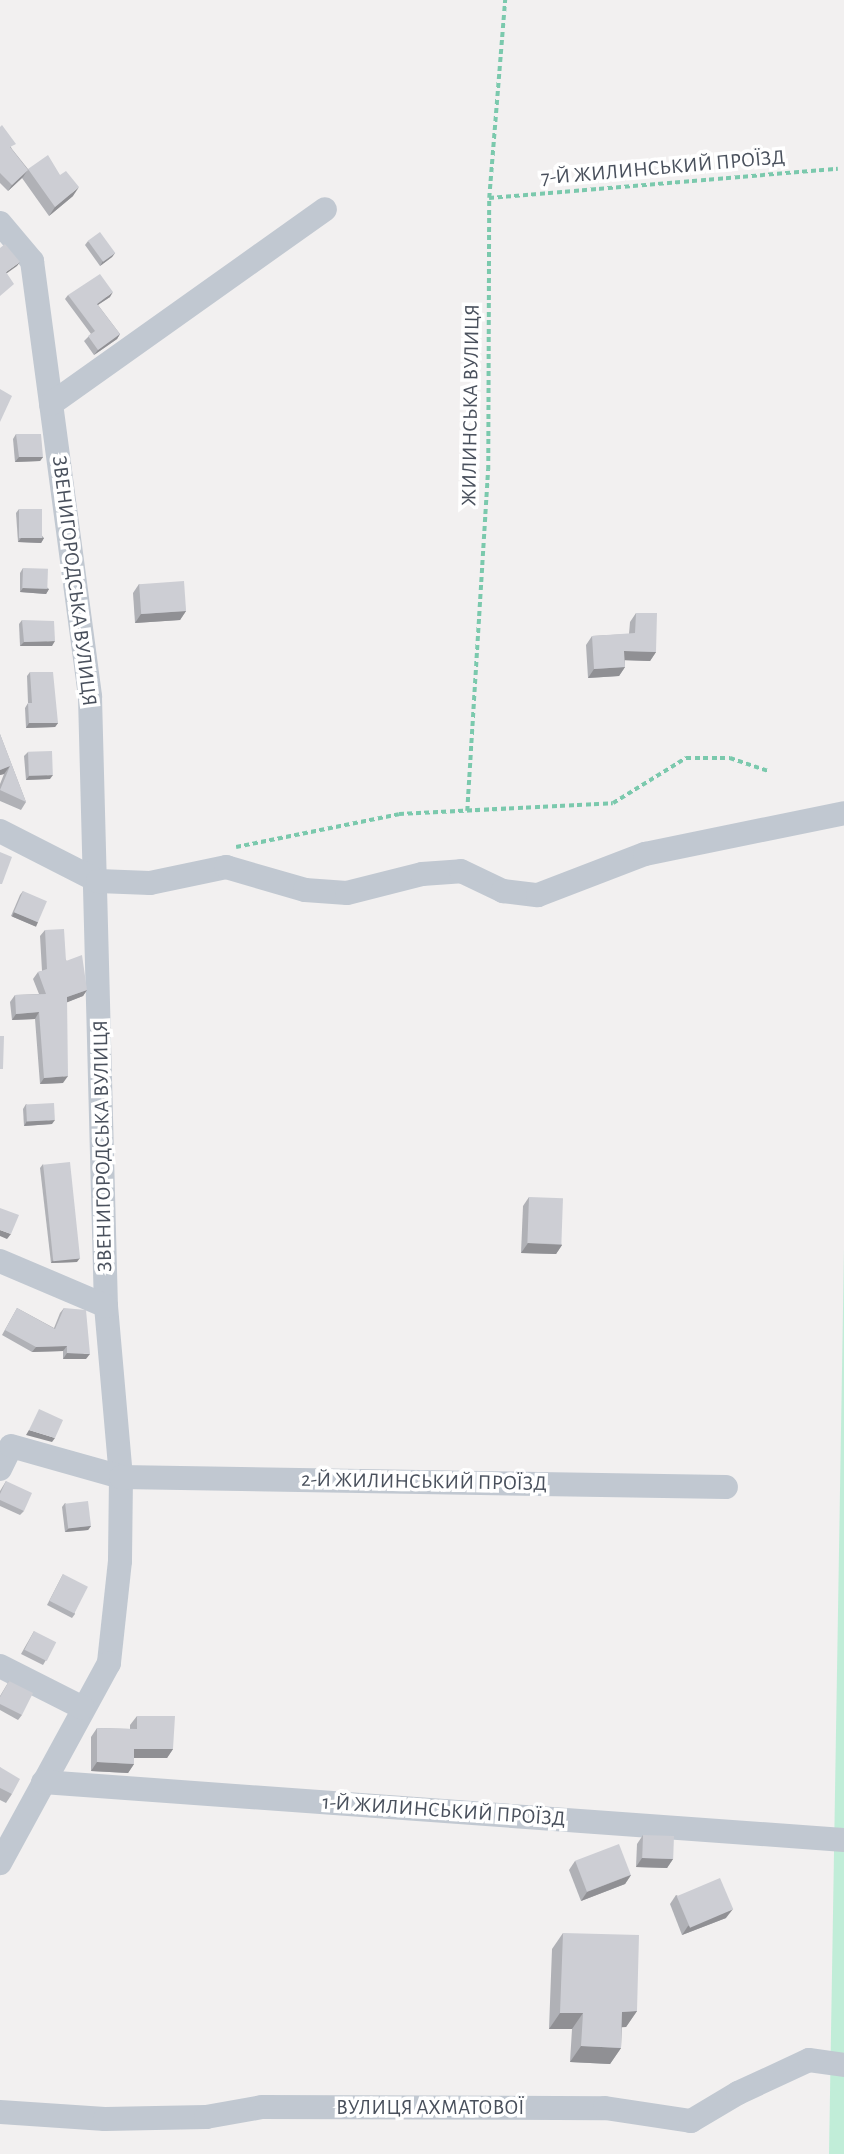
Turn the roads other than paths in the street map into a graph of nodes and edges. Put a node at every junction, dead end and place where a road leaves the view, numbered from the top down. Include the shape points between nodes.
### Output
1 (325, 209) dead end
2 (0, 223) edge
3 (51, 404) junction
4 (844, 813) edge
5 (0, 831) edge
6 (98, 881) junction
7 (0, 1261) edge
8 (106, 1306) junction
9 (0, 1469) edge
10 (121, 1477) junction
11 (726, 1487) dead end
12 (0, 1665) edge
13 (83, 1708) junction
14 (43, 1782) junction
15 (844, 1840) edge
16 (0, 1863) edge
17 (844, 2065) edge
18 (0, 2112) edge

1 - 3 street
2 - 3 street, ЗВЕНИГОРОДСЬКА ВУЛИЦЯ via 32,261
3 - 6 street, ЗВЕНИГОРОДСЬКА ВУЛИЦЯ via 90,697
4 - 6 street via 645,854 538,895 503,891 461,871 422,874 347,893 305,890 226,867 150,883
5 - 6 street
6 - 8 street, ЗВЕНИГОРОДСЬКА ВУЛИЦЯ
7 - 8 street
8 - 10 street, ЗВЕНИГОРОДСЬКА ВУЛИЦЯ
9 - 10 street, 2-Й ЖИЛИНСЬКИЙ ПРОЇЗД via 10,1446
10 - 11 street, 2-Й ЖИЛИНСЬКИЙ ПРОЇЗД
10 - 13 street, ЗВЕНИГОРОДСЬКА ВУЛИЦЯ via 120,1560 109,1663
12 - 13 street
13 - 14 street, ЗВЕНИГОРОДСЬКА ВУЛИЦЯ
14 - 15 street, 1-Й ЖИЛИНСЬКИЙ ПРОЇЗД
14 - 16 street, ЗВЕНИГОРОДСЬКА ВУЛИЦЯ
17 - 18 street, ВУЛИЦЯ АХМАТОВОЇ via 808,2060 691,2121 605,2108 262,2107 206,2117 104,2119

